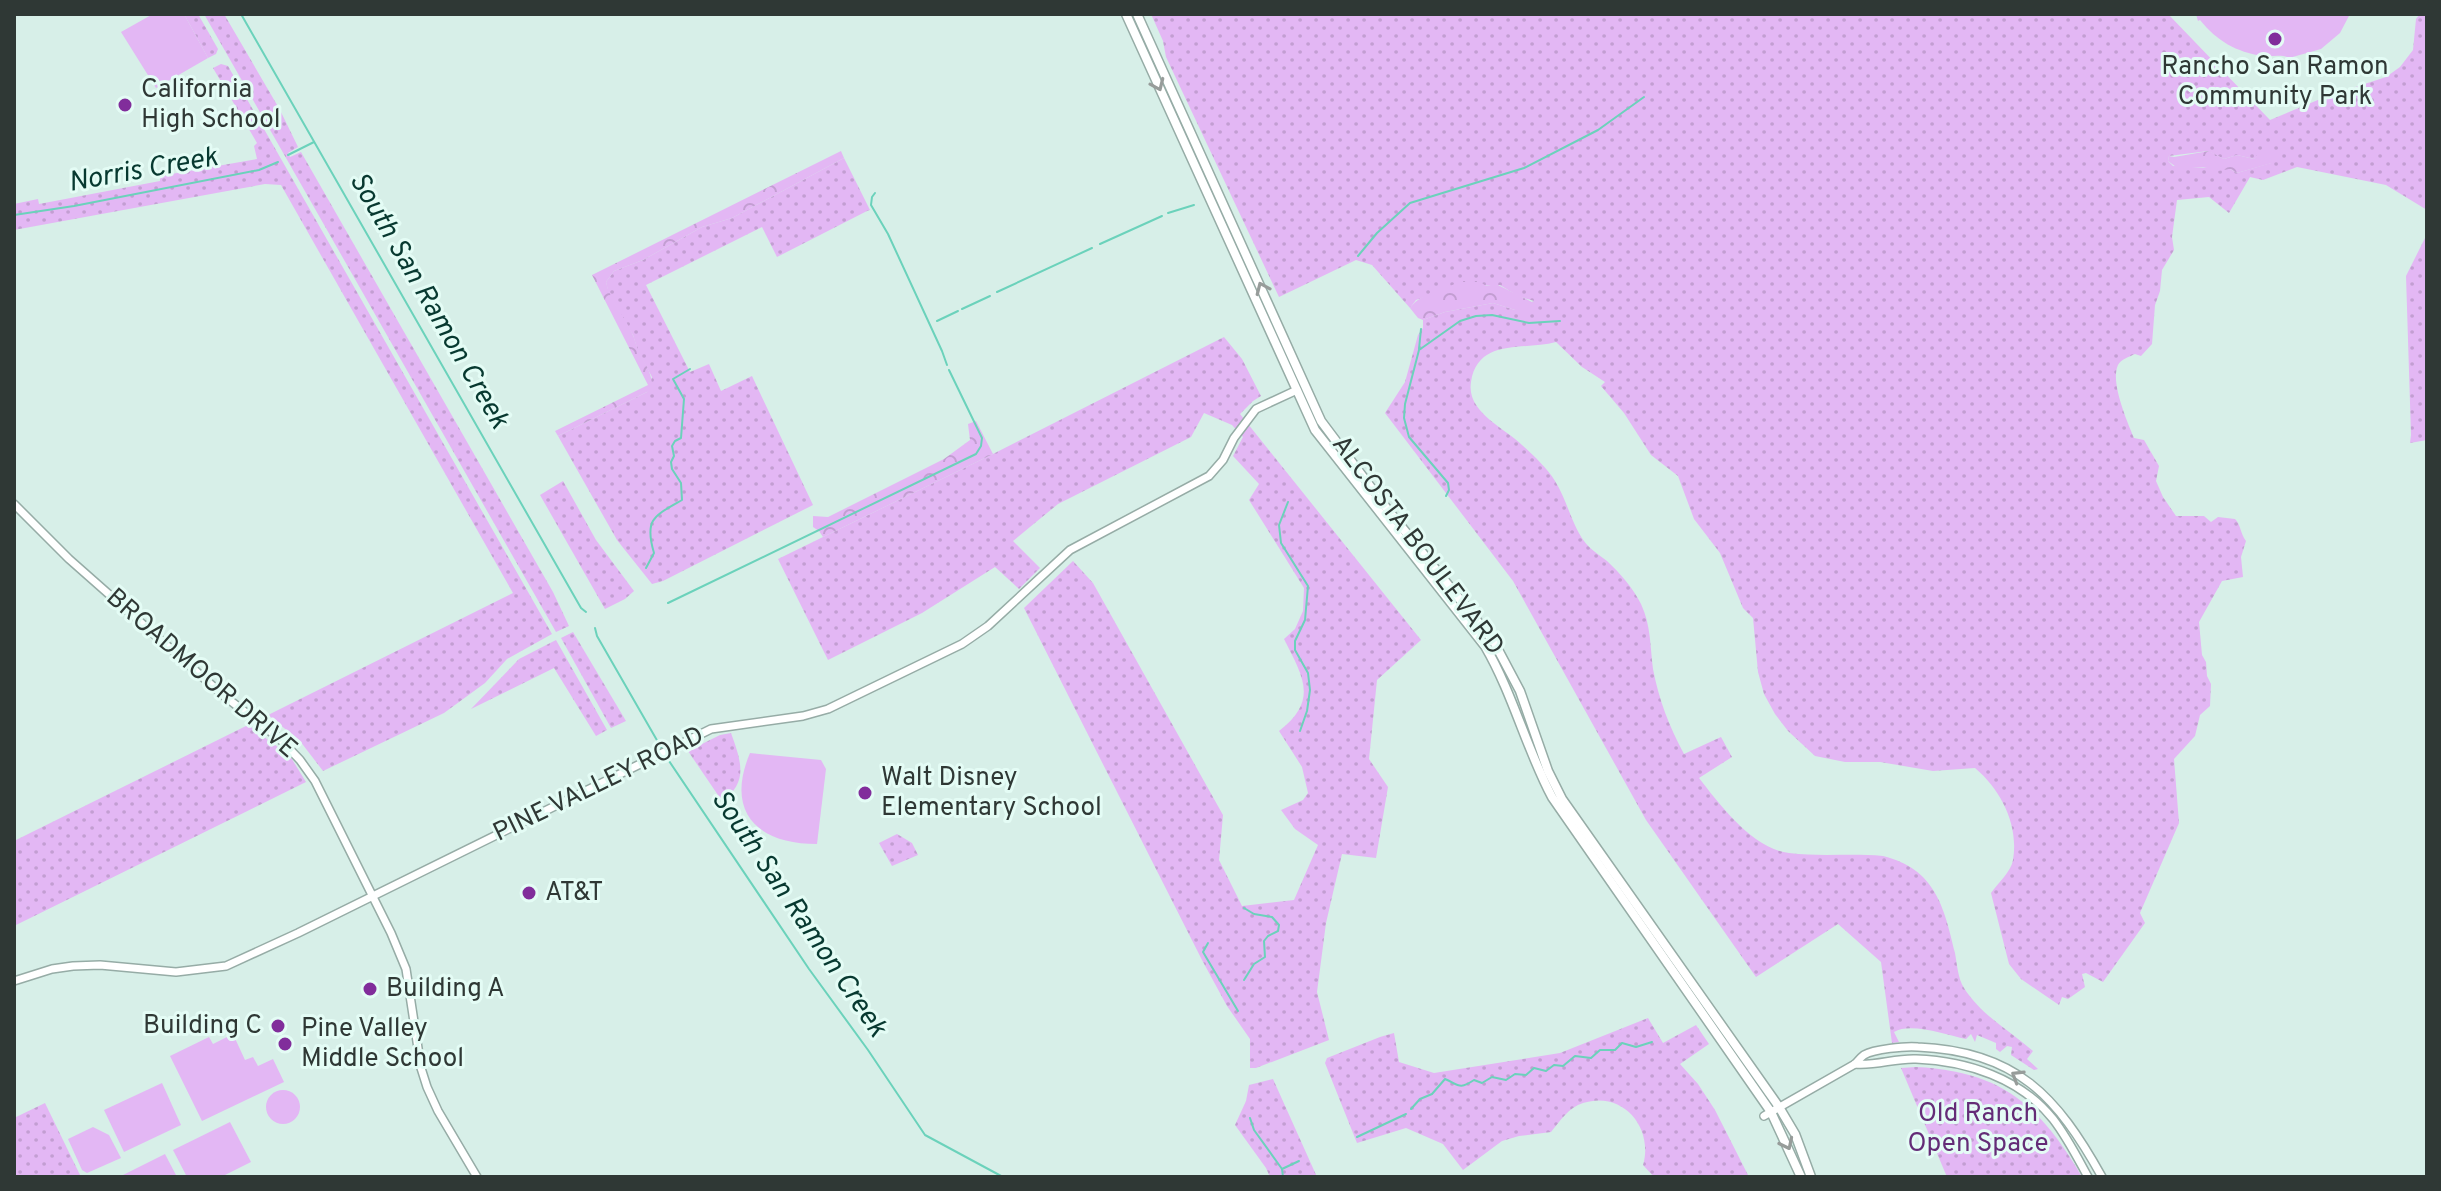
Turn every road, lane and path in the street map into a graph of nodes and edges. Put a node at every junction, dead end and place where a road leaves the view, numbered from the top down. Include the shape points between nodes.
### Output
1 (1126, 14) edge
2 (1137, 14) edge
3 (1297, 390) junction
4 (14, 504) edge
5 (371, 896) junction
6 (14, 981) edge
7 (1855, 1064) junction
8 (1771, 1112) junction
9 (477, 1177) edge
10 (1801, 1177) edge
11 (1811, 1177) edge
12 (2088, 1177) edge
13 (2102, 1177) edge

1 -> 3 main road, ALCOSTA BOULEVARD
8 -> 2 main road, ALCOSTA BOULEVARD via 1562,799 1520,691 1494,642 1321,421
3 - 5 street, PINE VALLEY ROAD via 1256,409 1209,476 1070,550 962,644 828,709 711,729
3 - 8 main road, ALCOSTA BOULEVARD via 1315,430 1485,646 1552,797
4 - 5 street, BROADMOOR DRIVE via 69,559 300,760
5 - 6 street, PINE VALLEY ROAD via 226,966 176,972 73,966
5 - 9 street, BROADMOOR DRIVE via 406,969 427,1087
7 - 8 street
7 - 12 street via 1940,1060 2006,1081 2051,1118
13 -> 7 street via 2052,1102 1989,1060 1911,1047 1864,1054
8 -> 10 main road, ALCOSTA BOULEVARD
8 - 11 main road, ALCOSTA BOULEVARD via 1795,1134

